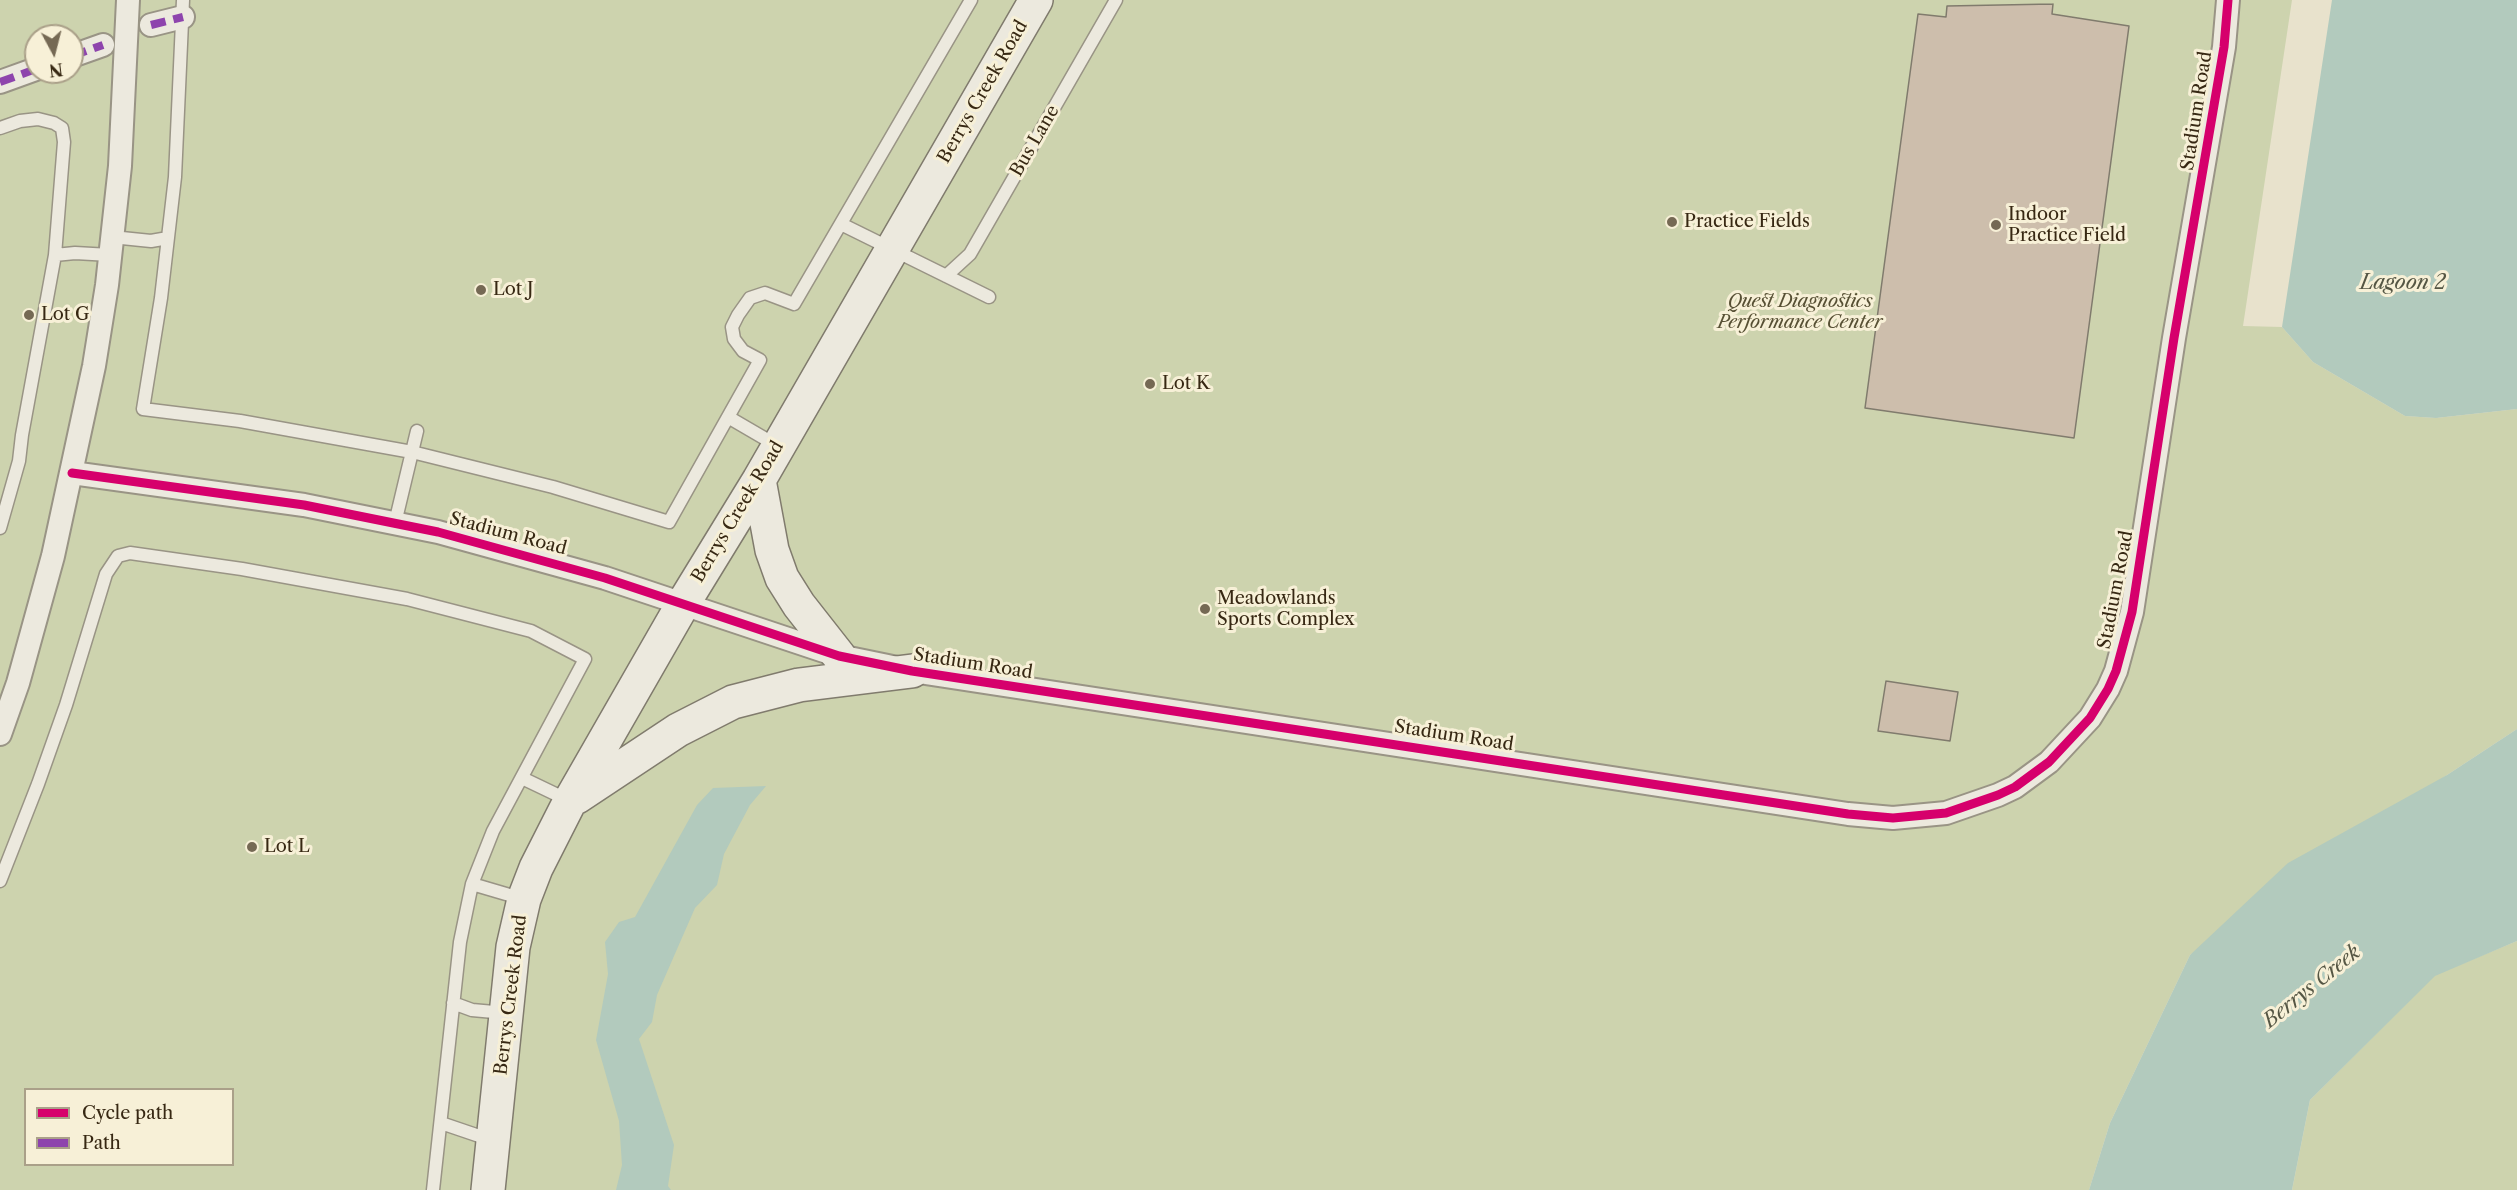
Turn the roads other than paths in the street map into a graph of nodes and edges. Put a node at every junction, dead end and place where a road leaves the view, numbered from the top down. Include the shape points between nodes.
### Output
1 (128, 0) edge
2 (971, 0) edge
3 (1036, 0) edge
4 (1116, 0) edge
5 (2228, 0) edge
6 (183, 8) edge
7 (151, 25) dead end
8 (103, 45) dead end
9 (84, 52) edge
10 (24, 73) edge
11 (0, 82) edge
12 (0, 128) edge
13 (841, 224) junction
14 (168, 238) junction
15 (111, 246) junction
16 (893, 249) junction
17 (55, 255) junction
18 (946, 276) junction
19 (989, 297) dead end
20 (728, 417) junction
21 (417, 431) dead end
22 (778, 446) junction
23 (412, 452) junction
24 (72, 472) junction
25 (759, 480) junction
26 (395, 523) junction
27 (0, 528) edge
28 (683, 604) junction
29 (839, 656) junction
30 (912, 671) junction
31 (0, 734) edge
32 (522, 778) junction
33 (570, 801) junction
34 (0, 880) edge
35 (472, 884) junction
36 (524, 899) junction
37 (453, 1003) junction
38 (505, 1013) junction
39 (441, 1123) junction
40 (494, 1141) junction
41 (434, 1190) edge
42 (488, 1190) edge

1 - 15 street via 124,117
2 - 13 lane
3 - 16 street, Berrys Creek Road
4 - 18 lane, Bus Lane via 970,254
5 - 30 street, Stadium Road via 2224,47 2123,650 2108,689 2078,732 2049,762 2015,787 1965,808 1928,816 1872,817
6 - 7 street
6 - 14 lane
8 - 9 street
10 - 11 street
12 - 17 lane via 38,119 62,128
13 - 16 lane
13 - 20 lane via 795,304 765,292 750,298 738,315 732,327 734,339 743,351 760,360
14 - 15 lane
14 - 23 lane via 143,409 240,421
15 - 17 lane
15 - 24 street via 94,366
16 - 18 lane
16 - 22 street, Berrys Creek Road
17 - 27 lane via 19,461
18 - 19 lane
20 - 22 lane
20 - 23 lane via 669,522 544,484
21 - 23 lane
22 - 25 street, Berrys Creek Road
23 - 26 lane
24 - 26 street, Stadium Road via 240,495
24 - 31 street via 42,599
25 - 28 street, Berrys Creek Road
25 - 29 street via 772,550 782,578
26 - 28 street, Stadium Road via 547,561
28 - 29 street, Stadium Road
28 - 33 street, Berrys Creek Road
29 - 30 street, Stadium Road
30 - 33 street via 800,685 733,702 670,735
32 - 33 lane
32 - 34 lane via 585,659 531,631 407,599 130,553 118,556 105,574 66,705
32 - 35 lane via 493,831
33 - 36 street, Berrys Creek Road
35 - 36 lane
35 - 37 lane
36 - 38 street, Berrys Creek Road
37 - 38 lane via 472,1010
37 - 39 lane
38 - 40 street, Berrys Creek Road
39 - 40 lane
39 - 41 lane
40 - 42 street, Berrys Creek Road

